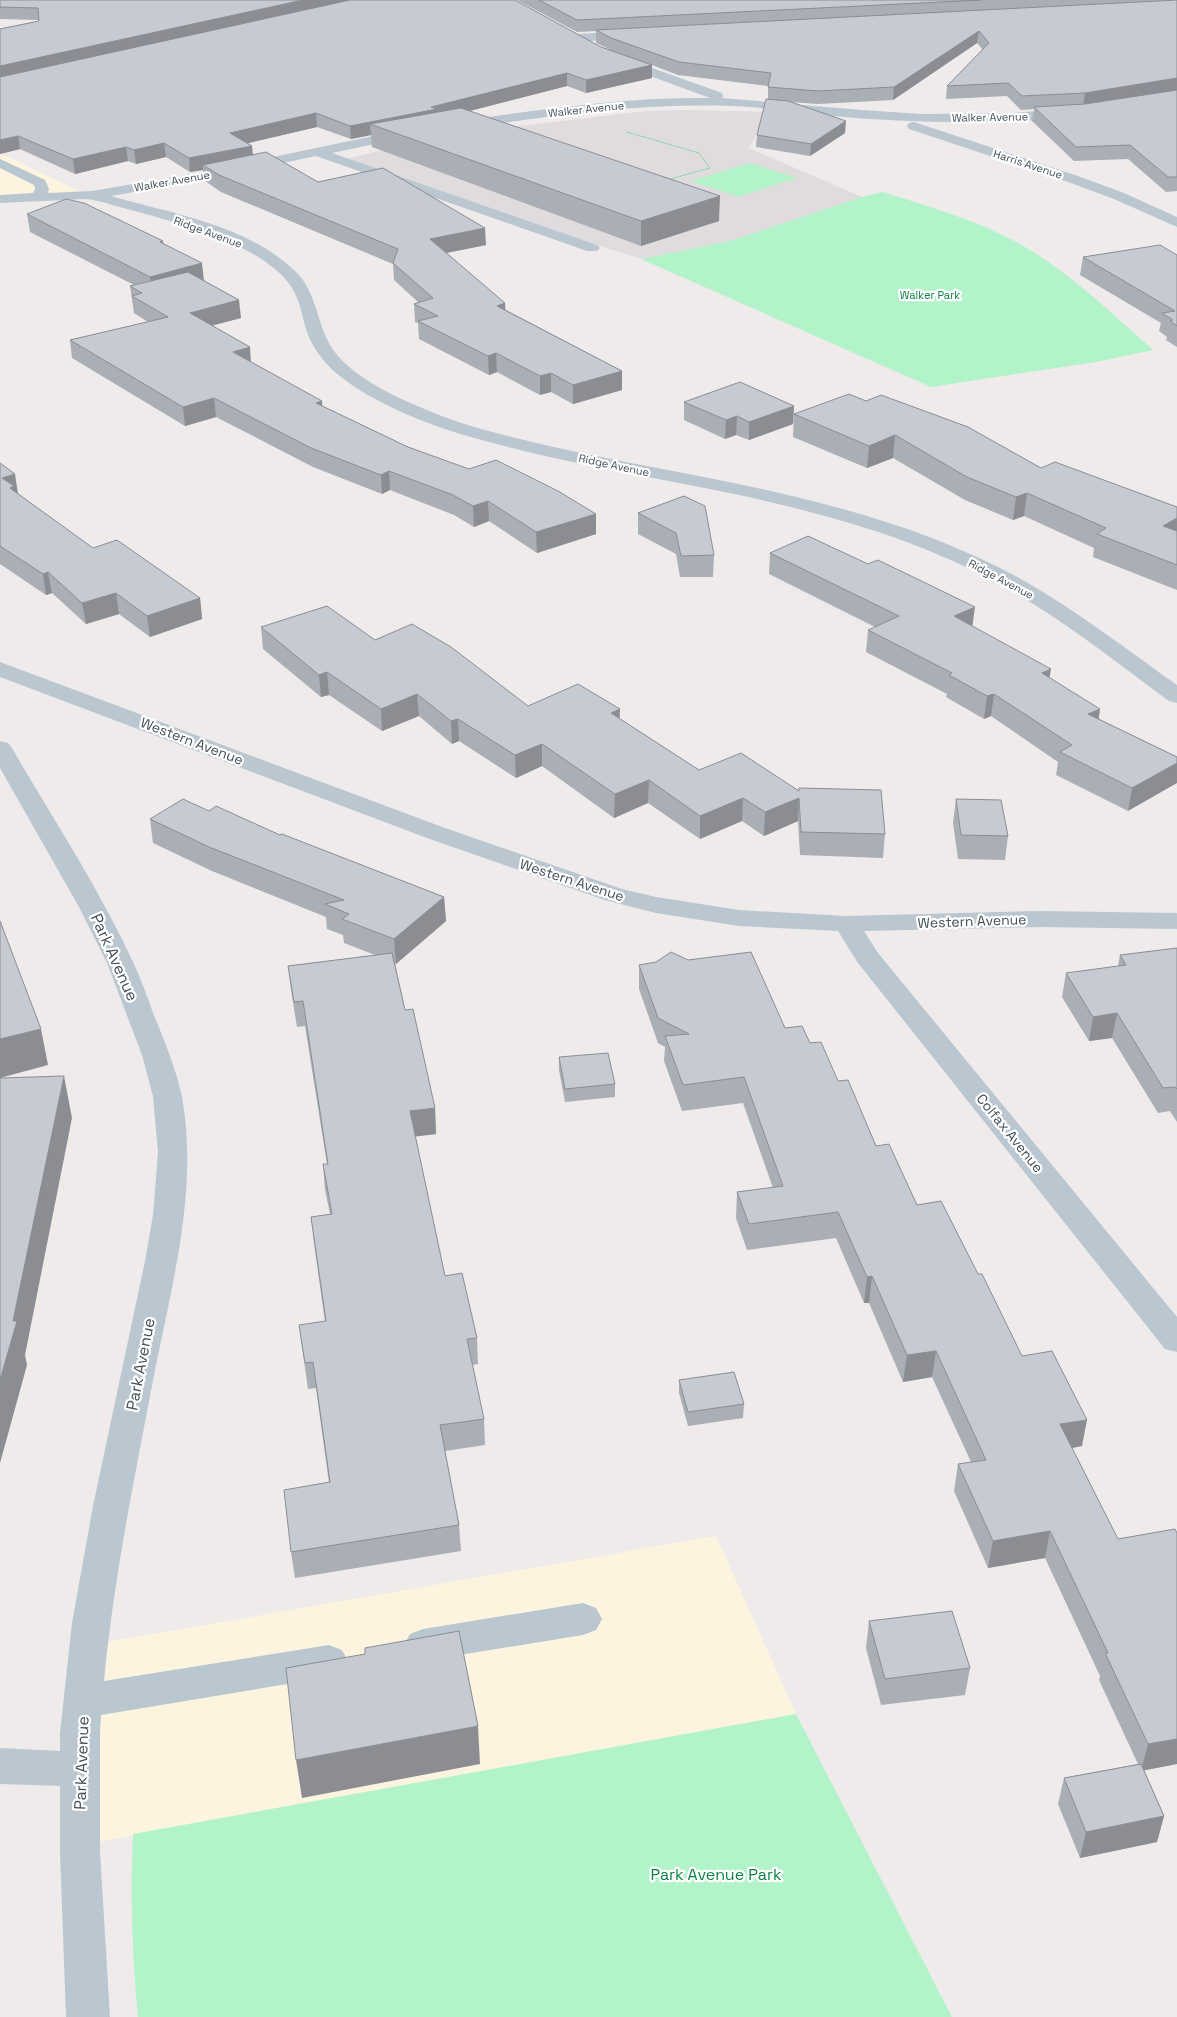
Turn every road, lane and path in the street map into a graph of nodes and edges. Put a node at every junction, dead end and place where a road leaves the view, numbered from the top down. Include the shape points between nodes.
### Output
1 (645, 35) edge
2 (732, 102) junction
3 (1083, 112) edge
4 (874, 115) junction
5 (443, 128) edge
6 (417, 132) edge
7 (626, 132) dead end
8 (317, 152) junction
9 (0, 163) edge
10 (662, 181) edge
11 (92, 195) junction
12 (38, 198) junction
13 (0, 199) edge
14 (1177, 223) edge
15 (592, 248) dead end
16 (0, 669) edge
17 (1177, 696) edge
18 (0, 748) edge
19 (1177, 921) edge
20 (846, 924) junction
21 (1177, 1340) edge
22 (583, 1619) dead end
23 (84, 1701) junction
24 (0, 1766) edge
25 (80, 1769) junction
26 (88, 2017) edge

1 - 2 street via 572,36 602,53
2 - 4 street, Walker Avenue
2 - 5 street, Walker Avenue via 620,106
3 - 4 street, Walker Avenue via 984,118
4 - 14 street, Harris Avenue via 1073,179
6 - 8 street, Walker Avenue
7 - 10 path via 699,153 710,168
8 - 11 street, Walker Avenue
8 - 15 street
9 - 12 street via 40,183 42,189
11 - 12 street, Walker Avenue
11 - 17 street, Ridge Avenue via 225,236 274,262 303,292 320,343 329,355 360,382 422,415 469,432 866,522 938,548 1033,595
12 - 13 street, Walker Avenue
16 - 20 street, Western Avenue via 436,833 614,895 739,918
18 - 23 street, Park Avenue via 92,907 120,963 156,1055 167,1096 173,1152 161,1261 90,1623
19 - 20 street, Western Avenue via 1040,919
20 - 21 street, Colfax Avenue via 867,957
22 - 23 street
23 - 25 street, Park Avenue
24 - 25 street
25 - 26 street, Park Avenue via 80,1852

